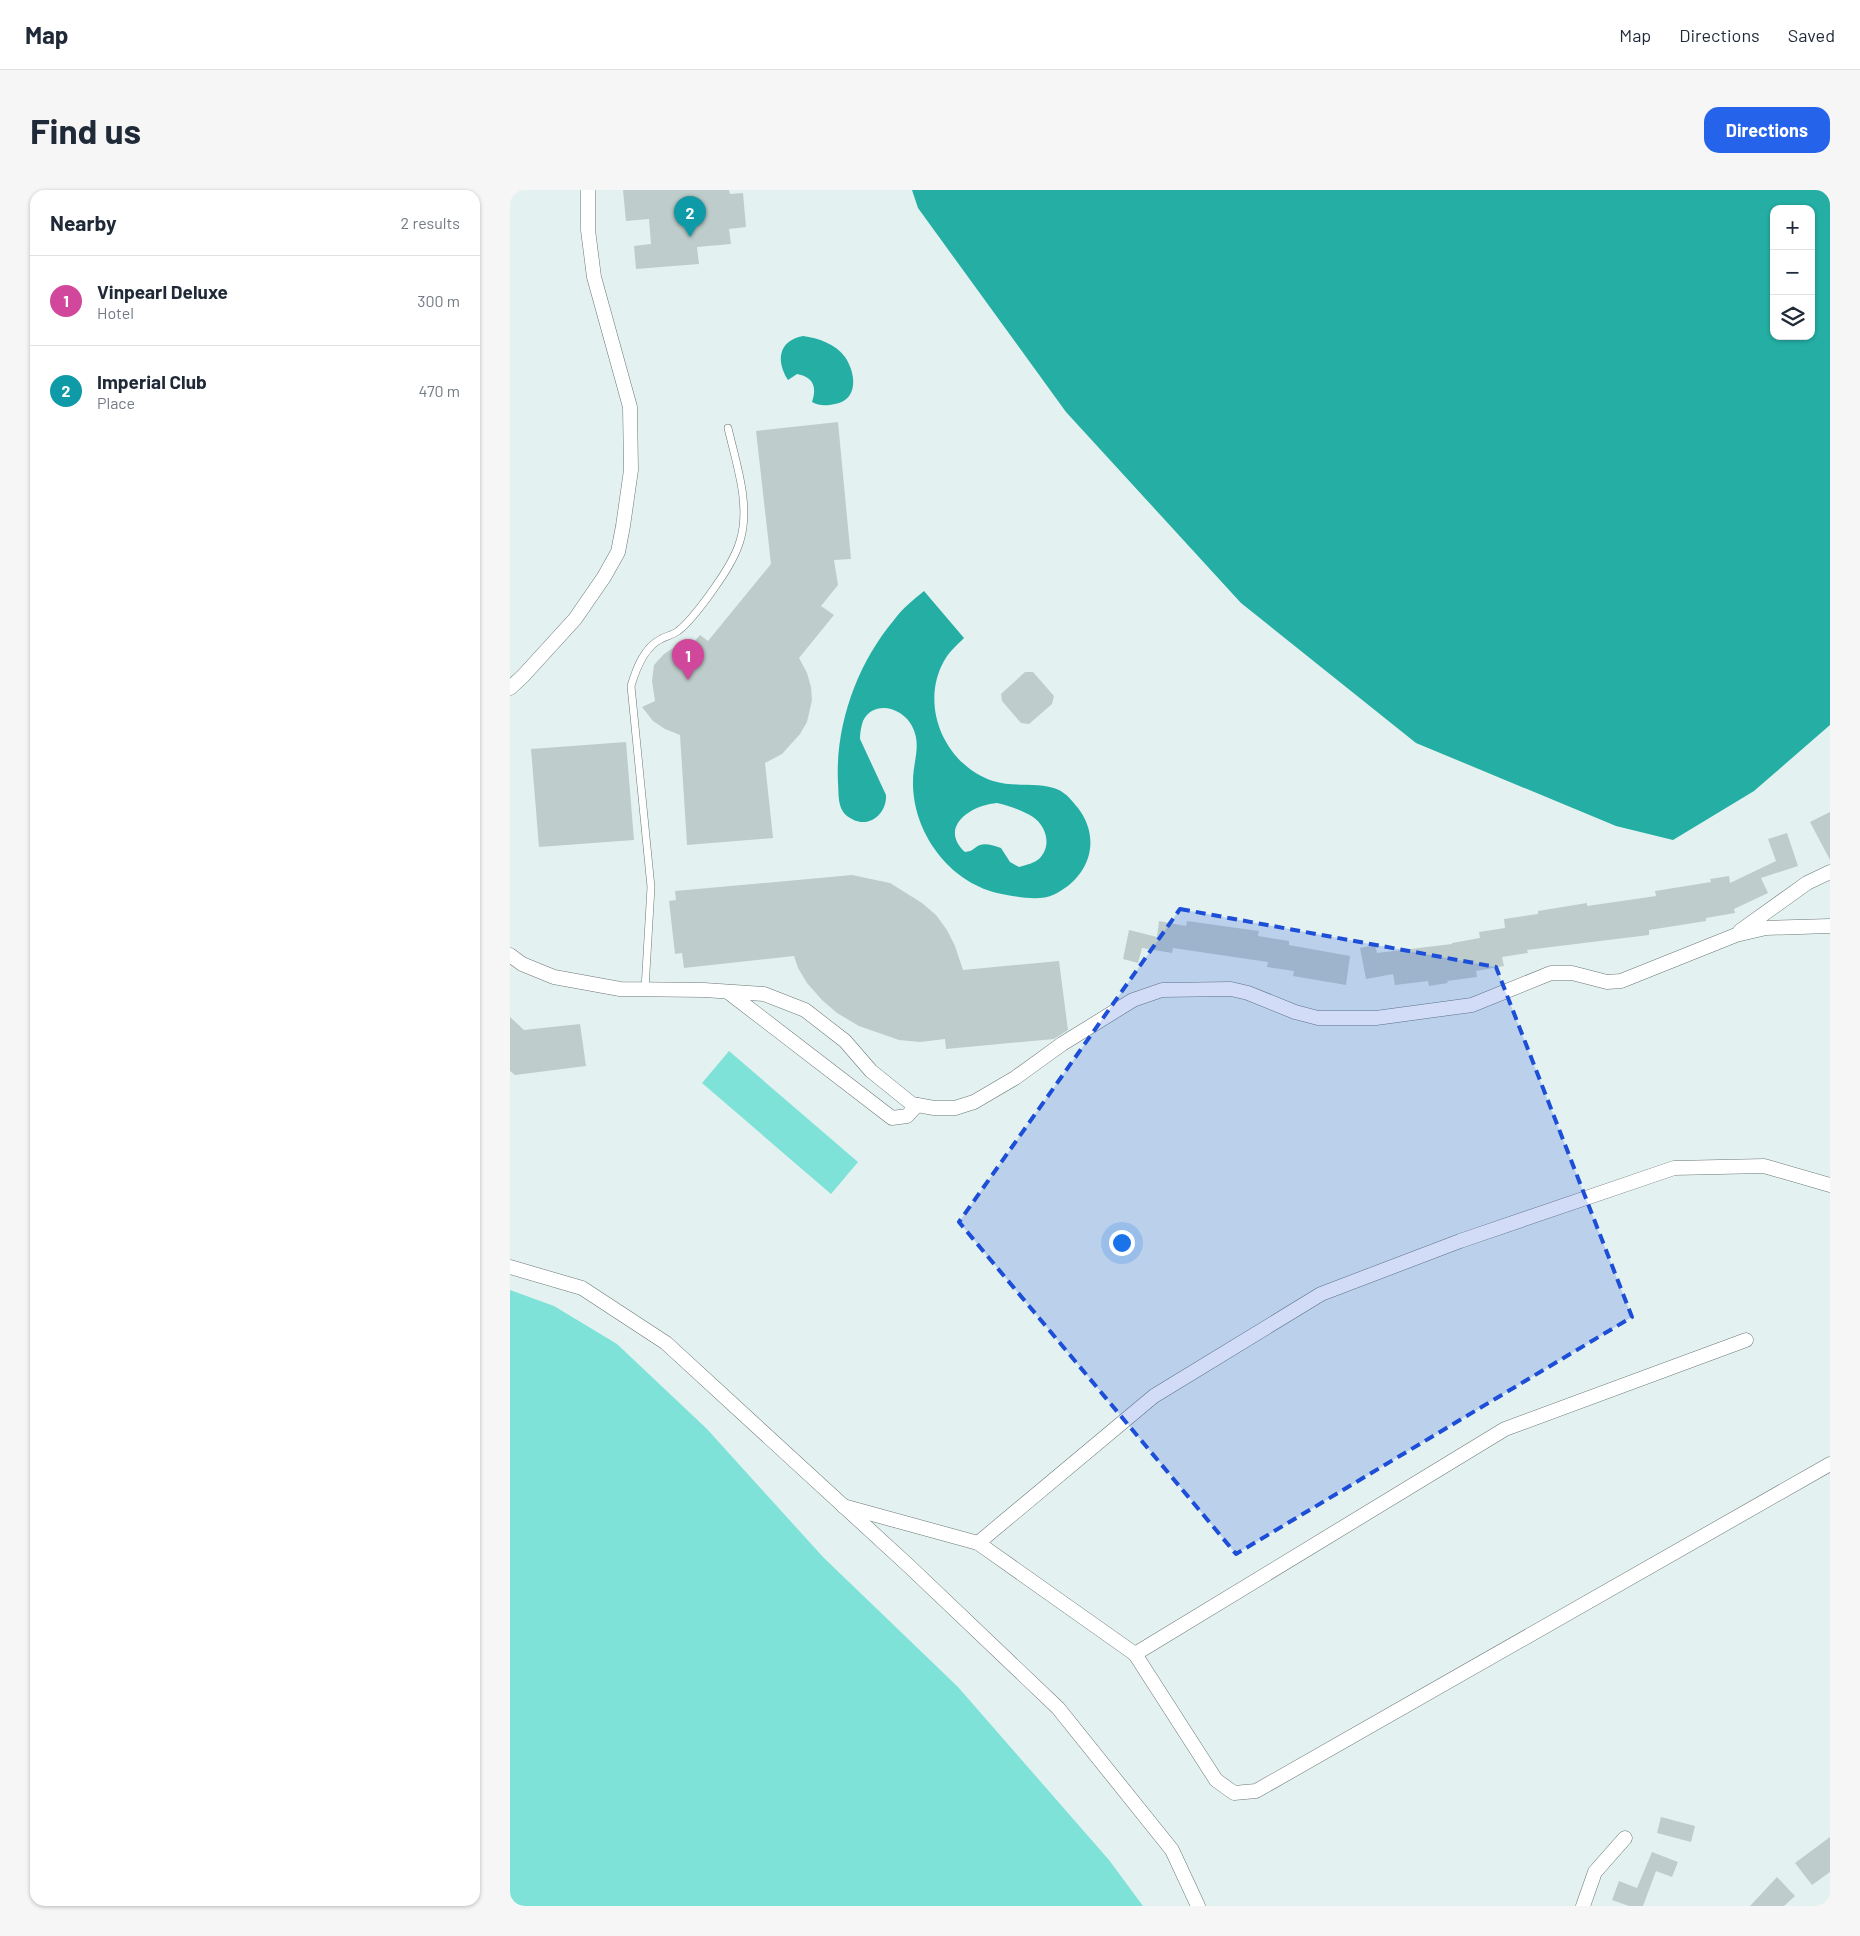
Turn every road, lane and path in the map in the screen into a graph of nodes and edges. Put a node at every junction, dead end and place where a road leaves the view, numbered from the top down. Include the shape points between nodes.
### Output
1 (588, 190) edge
2 (728, 428) dead end
3 (510, 688) edge
4 (1830, 872) edge
5 (1830, 926) edge
6 (1736, 935) junction
7 (510, 955) edge
8 (645, 989) junction
9 (728, 992) junction
10 (917, 1105) junction
11 (1830, 1185) edge
12 (510, 1267) edge
13 (1746, 1340) dead end
14 (1830, 1464) edge
15 (843, 1506) junction
16 (978, 1543) junction
17 (1135, 1654) junction
18 (1625, 1838) dead end
19 (1198, 1906) edge
20 (1583, 1906) edge

1 - 3 street via 588,230 594,277 630,407 631,470 623,526 618,552 575,620
2 - 8 lane via 743,495 744,525 740,541 730,566 709,596 678,632 659,640 646,653 636,667 631,686 651,887
4 - 6 street via 1807,883
5 - 6 street via 1766,928
6 - 10 street via 1621,982 1607,982 1572,973 1551,973 1472,1005 1376,1018 1318,1018 1231,989 1162,990 1134,1000 974,1102 955,1108
7 - 8 street via 522,964 554,977 620,989
8 - 9 street
9 - 10 street via 764,994 805,1010 845,1041 871,1071
9 - 10 street via 892,1118 907,1116
11 - 16 street via 1764,1166 1674,1168 1460,1241 1321,1294 1154,1396
12 - 15 street via 582,1288 666,1344
13 - 17 street via 1504,1429
14 - 17 street via 1256,1791 1234,1793 1216,1780
15 - 16 street
15 - 19 street via 1058,1708 1172,1850
16 - 17 street
18 - 20 street via 1595,1872

